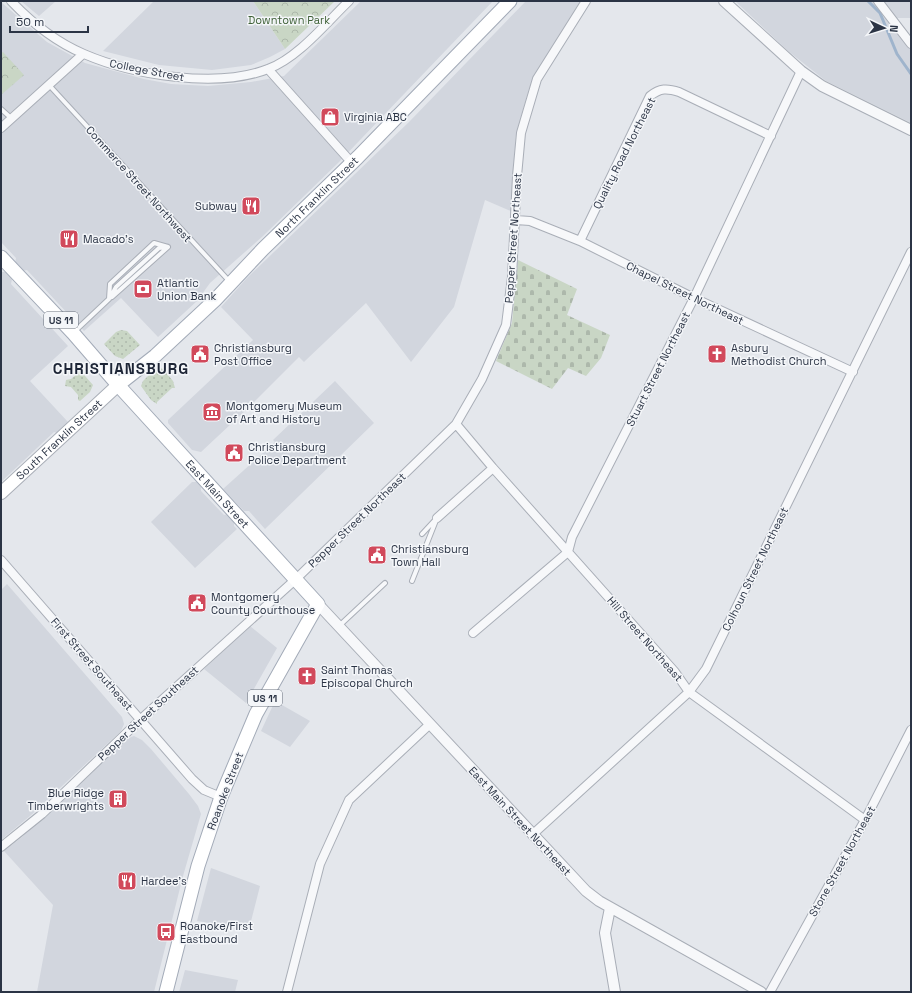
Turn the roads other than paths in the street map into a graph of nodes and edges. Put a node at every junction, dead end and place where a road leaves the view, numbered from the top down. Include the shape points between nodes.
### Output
1 (10, 1) edge
2 (348, 1) edge
3 (510, 1) edge
4 (586, 1) edge
5 (724, 1) edge
6 (878, 1) edge
7 (911, 44) edge
8 (83, 54) junction
9 (268, 69) junction
10 (800, 71) junction
11 (49, 84) junction
12 (1, 109) edge
13 (12, 118) junction
14 (1, 128) edge
15 (911, 130) edge
16 (771, 136) junction
17 (352, 163) junction
18 (516, 220) junction
19 (580, 241) junction
20 (911, 252) edge
21 (1, 257) edge
22 (230, 283) junction
23 (694, 298) junction
24 (109, 299) junction
25 (73, 333) junction
26 (853, 372) junction
27 (118, 385) junction
28 (456, 424) junction
29 (493, 468) junction
30 (1, 493) edge
31 (437, 518) junction
32 (422, 534) dead end
33 (568, 552) junction
34 (1, 560) edge
35 (296, 579) junction
36 (412, 581) dead end
37 (385, 583) dead end
38 (318, 604) junction
39 (339, 626) junction
40 (473, 633) dead end
41 (689, 692) junction
42 (141, 719) junction
43 (430, 724) junction
44 (911, 730) edge
45 (220, 797) junction
46 (865, 820) junction
47 (532, 835) junction
48 (1, 847) edge
49 (610, 908) junction
50 (166, 992) edge
51 (287, 992) edge
52 (615, 992) edge
53 (761, 992) edge
54 (770, 992) edge

1 - 8 street, College Street via 29,20
2 - 9 street, College Street via 294,54
3 - 17 main road, North Franklin Street
4 - 18 street, Pepper Street Northeast via 537,79 521,133
5 - 10 street
6 - 7 street
8 - 9 street, College Street via 133,69 177,77 216,78
8 - 11 street
9 - 17 street
10 - 15 street via 822,86
10 - 16 street, Stuart Street Northeast
11 - 13 street
11 - 22 lane, Commerce Street Northwest
12 - 13 lane
13 - 14 street
16 - 19 street, Quality Road Northeast via 679,92 657,90 650,96
16 - 23 street, Stuart Street Northeast
17 - 22 main road, North Franklin Street
18 - 19 street, Chapel Street Northeast via 530,221
18 - 28 street, Pepper Street Northeast via 506,325 482,380
19 - 23 street, Chapel Street Northeast
20 - 26 street, Colhoun Street Northeast
21 - 25 main road, US 11
22 - 27 main road, North Franklin Street via 155,356
23 - 26 street, Chapel Street Northeast
23 - 33 street, Stuart Street Northeast via 572,537
24 - 24 lane via 110,284 154,243 168,247
24 - 25 lane
25 - 27 main road, US 11
26 - 41 street, Colhoun Street Northeast via 706,669
27 - 30 main road, South Franklin Street
27 - 35 main road, East Main Street / US 11
28 - 29 street, Hill Street Northeast
28 - 35 street, Pepper Street Northeast
29 - 31 street
29 - 33 street, Hill Street Northeast
31 - 32 lane
31 - 36 lane
33 - 40 street
33 - 41 street, Hill Street Northeast via 675,672
34 - 42 street, First Street Southeast
35 - 38 main road, East Main Street / US 11
35 - 42 street, Pepper Street Southeast
37 - 39 lane
38 - 39 street, East Main Street Northeast
38 - 45 main road, Roanoke Street / US 11 via 256,714
39 - 43 street, East Main Street Northeast
41 - 46 street, Hill Street Northeast
41 - 47 street, Colhoun Street Northeast
42 - 45 street, First Street Southeast via 204,790
42 - 48 street, Pepper Street Southeast via 42,814
43 - 47 street, East Main Street Northeast
43 - 51 street via 349,800 320,864
44 - 46 street, Stone Street Northeast
45 - 50 main road, Roanoke Street / US 11 via 198,866
46 - 54 street, Stone Street Northeast
47 - 49 street, East Main Street Northeast via 586,891
49 - 52 street via 605,934
49 - 53 street, East Main Street Northeast

